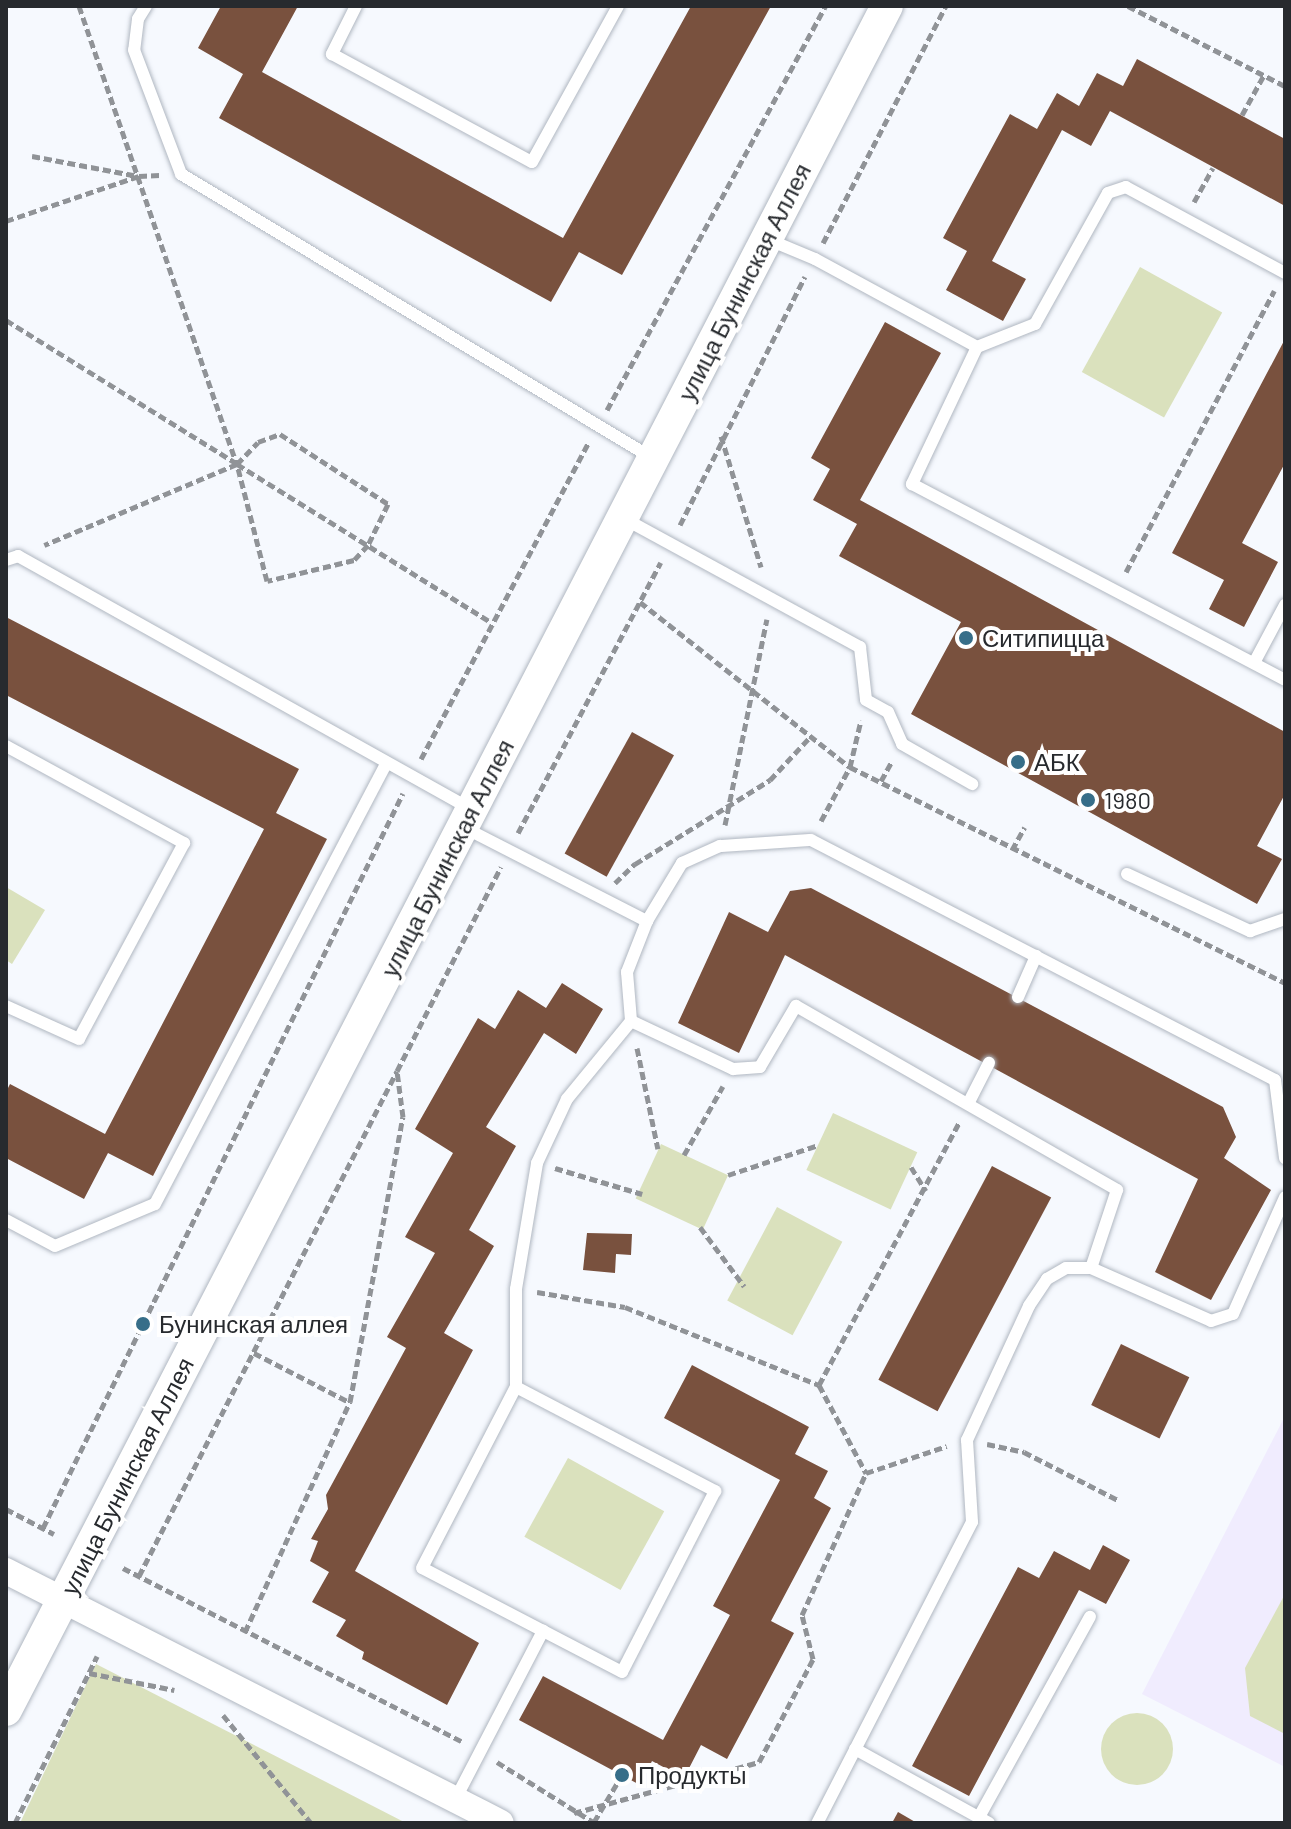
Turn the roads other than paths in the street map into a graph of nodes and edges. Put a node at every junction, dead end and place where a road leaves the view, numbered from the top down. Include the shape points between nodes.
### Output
1 (146, 6) edge
2 (356, 6) edge
3 (618, 6) edge
4 (887, 6) edge
5 (766, 239) junction
6 (1284, 273) edge
7 (977, 347) junction
8 (653, 458) junction
9 (623, 518) junction
10 (12, 558) edge
11 (1285, 605) edge
12 (1254, 663) junction
13 (1285, 680) edge
14 (6, 746) edge
15 (387, 763) junction
16 (972, 784) dead end
17 (468, 818) junction
18 (1127, 874) dead end
19 (1285, 919) edge
20 (647, 921) junction
21 (1036, 956) junction
22 (1018, 997) dead end
23 (6, 1006) edge
24 (631, 1021) junction
25 (989, 1063) dead end
26 (969, 1102) junction
27 (1285, 1158) edge
28 (1285, 1197) edge
29 (6, 1220) edge
30 (1091, 1268) junction
31 (516, 1387) junction
32 (6, 1571) edge
33 (63, 1600) junction
34 (1090, 1617) dead end
35 (543, 1631) junction
36 (6, 1710) edge
37 (855, 1749) junction
38 (455, 1800) junction
39 (984, 1820) edge
40 (501, 1823) edge
41 (817, 1823) edge

1 - 8 lane via 138,19 134,50 181,174
2 - 3 lane via 332,54 532,162
4 - 5 street, улица Бунинская Аллея
5 - 7 lane via 815,259
5 - 8 street, улица Бунинская Аллея
6 - 7 lane via 1126,187 1108,193 1035,324
7 - 12 lane via 912,484
8 - 9 street, улица Бунинская Аллея
9 - 16 lane via 860,647 866,700 888,712 902,744
9 - 17 street, улица Бунинская Аллея
10 - 15 lane
11 - 12 lane
12 - 13 lane
14 - 23 lane via 184,843 79,1039
15 - 17 lane
15 - 29 lane via 155,1204 55,1246
17 - 20 lane via 509,851
17 - 33 street, улица Бунинская Аллея
18 - 19 lane via 1250,931
20 - 21 lane via 682,863 720,846 811,840
20 - 24 lane via 627,972
21 - 22 lane
21 - 27 lane via 1275,1080
24 - 26 lane via 733,1069 760,1067 796,1006
24 - 31 lane via 567,1099 537,1163 516,1289
25 - 26 lane
26 - 30 lane via 1117,1190
28 - 30 lane via 1233,1314 1211,1321
30 - 37 lane via 1066,1268 1047,1279 967,1440 972,1522
31 - 35 lane via 422,1568
31 - 35 lane via 715,1491 622,1672
32 - 33 street
33 - 36 street, улица Бунинская Аллея
33 - 38 street
34 - 39 lane
35 - 38 lane
37 - 39 lane
37 - 41 lane
38 - 40 street

